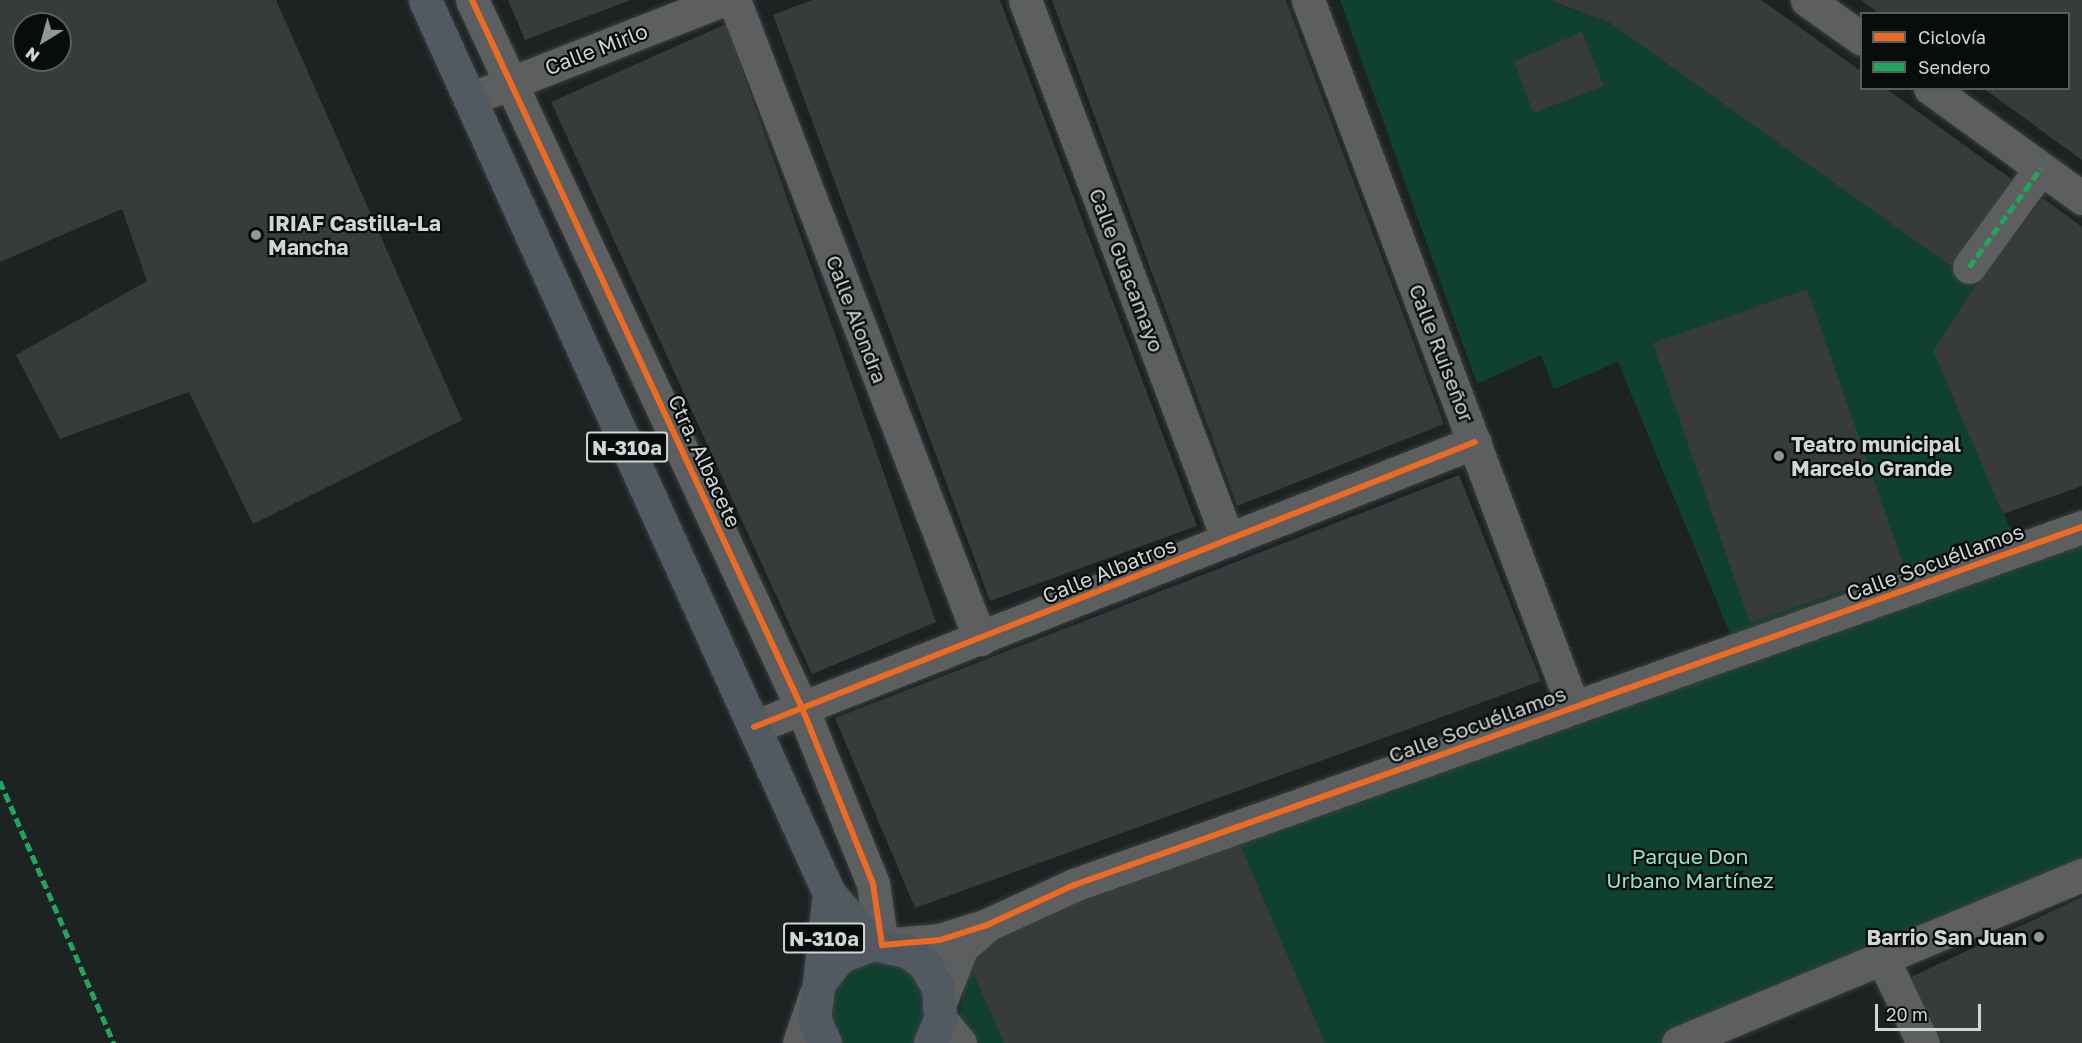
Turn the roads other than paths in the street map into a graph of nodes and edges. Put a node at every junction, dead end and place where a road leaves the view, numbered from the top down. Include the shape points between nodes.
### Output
1 (425, 0) edge
2 (472, 0) edge
3 (722, 0) edge
4 (734, 0) edge
5 (1025, 0) edge
6 (1308, 0) edge
7 (1807, 0) edge
8 (1860, 38) edge
9 (511, 82) junction
10 (1933, 90) edge
11 (470, 99) junction
12 (2041, 168) junction
13 (2082, 198) edge
14 (1969, 267) dead end
15 (1475, 442) junction
16 (2082, 527) edge
17 (1228, 540) junction
18 (980, 639) junction
19 (1573, 707) junction
20 (802, 708) junction
21 (754, 727) junction
22 (2082, 875) edge
23 (829, 893) junction
24 (987, 925) junction
25 (878, 944) junction
26 (1883, 959) junction
27 (817, 989) junction
28 (942, 1030) edge
29 (799, 1043) edge
30 (825, 1043) edge
31 (1678, 1043) edge
32 (1923, 1043) edge

1 - 11 highway, N-310a
2 - 9 street, Ctra. Albacete
3 - 9 street, Calle Mirlo
4 - 18 street, Calle Alondra
5 - 17 street, Calle Guacamayo
6 - 15 street, Calle Ruiseñor
7 - 8 street
9 - 11 street, Calle Mirlo
9 - 20 street, Ctra. Albacete
10 - 12 street
11 - 21 highway, N-310a
12 - 13 street
12 - 14 street
15 - 17 street, Calle Albatros
15 - 19 street, Calle Ruiseñor
16 - 19 street, Calle Socuéllamos
17 - 18 street, Calle Albatros
18 - 20 street, Calle Albatros
19 - 24 street, Calle Socuéllamos via 1074,885
20 - 21 street, Calle Albatros
20 - 25 street, Ctra. Albacete via 873,884
21 - 23 highway, N-310a
22 - 26 street
23 - 25 highway, N-310a
23 - 27 highway, N-310a
24 - 25 street, Calle Socuéllamos via 940,940
24 - 28 street, Calle Socuéllamos via 962,947
25 - 27 highway, N-310a via 839,957
25 - 28 highway, N-310a via 906,951 924,964 938,987
26 - 31 street
26 - 32 street
27 - 29 street
27 - 30 highway, N-310a via 814,1018

